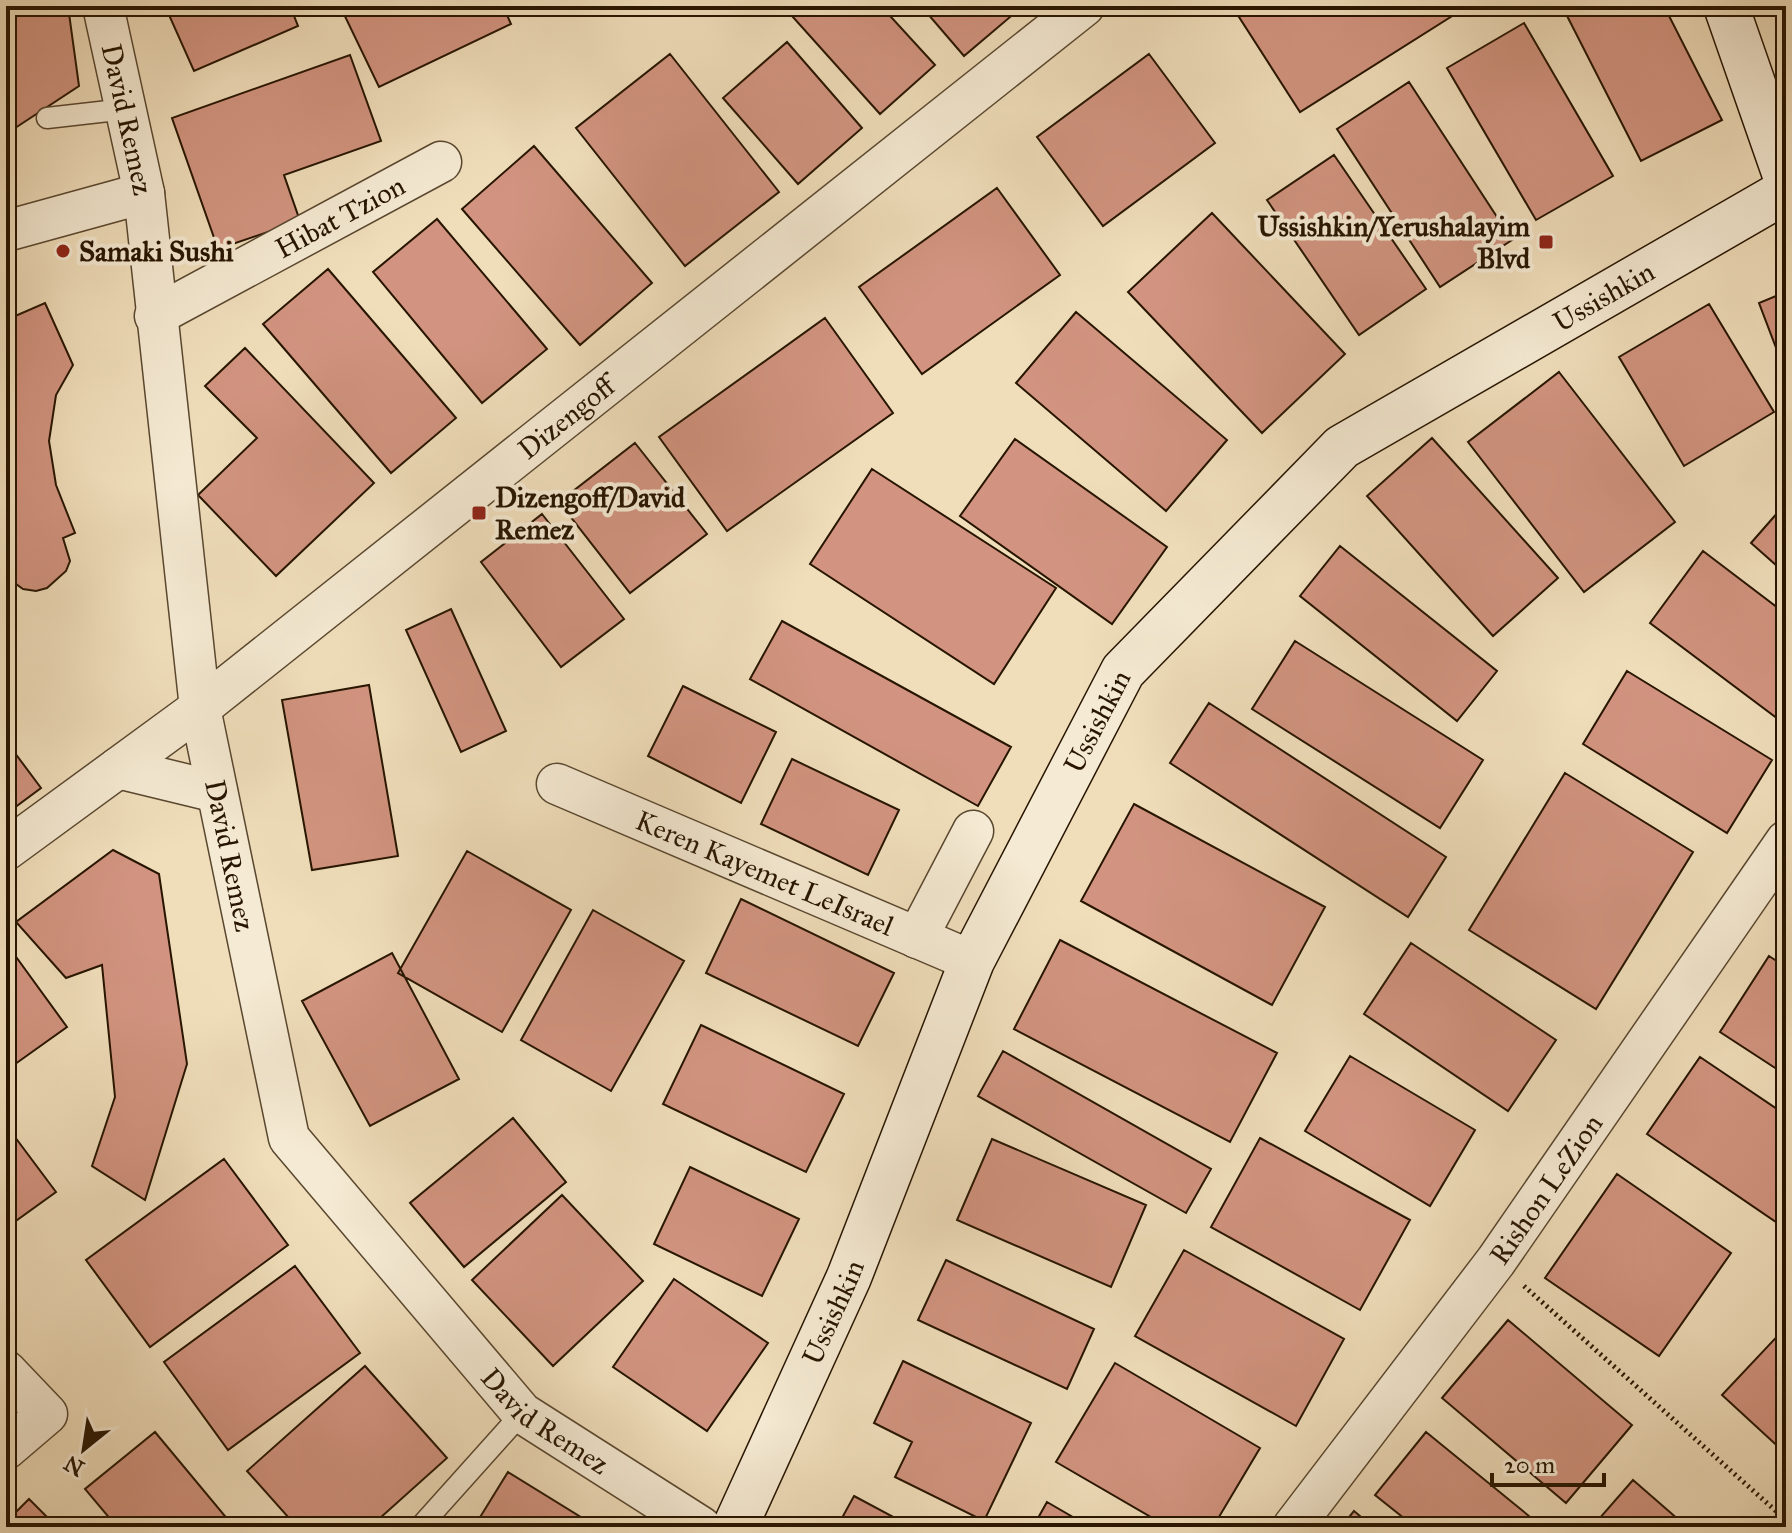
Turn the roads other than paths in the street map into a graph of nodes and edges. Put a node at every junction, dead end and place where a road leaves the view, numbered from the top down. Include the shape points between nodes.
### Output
1 (103, 6) edge
2 (1084, 6) edge
3 (1731, 18) edge
4 (1786, 96) edge
5 (126, 109) junction
6 (47, 118) dead end
7 (441, 162) dead end
8 (1786, 178) edge
9 (1786, 191) edge
10 (144, 193) junction
11 (6, 231) edge
12 (155, 316) junction
13 (200, 708) junction
14 (118, 768) junction
15 (557, 784) dead end
16 (217, 792) junction
17 (973, 831) dead end
18 (1786, 841) edge
19 (6, 850) edge
20 (917, 938) junction
21 (972, 961) junction
22 (6, 1371) edge
23 (522, 1413) junction
24 (6, 1449) edge
25 (420, 1527) edge
26 (701, 1527) edge
27 (735, 1527) edge
28 (1293, 1527) edge

1 - 5 street, David Remez
2 - 13 street, Dizengoff
3 - 4 street
3 - 8 street
5 - 6 lane
5 - 10 street, David Remez
7 - 12 street, Hibat Tzion
9 - 21 street, Ussishkin via 1342,447 1123,671
10 - 11 street
10 - 12 street, David Remez
12 - 13 street, David Remez
13 - 14 street, Dizengoff
13 - 16 street, David Remez
14 - 16 street
14 - 19 street, Dizengoff
15 - 20 street, Keren Kayemet LeIsrael
16 - 23 street, David Remez via 289,1138
17 - 20 street
18 - 28 street, Rishon LeZion via 1496,1261
20 - 21 street, Keren Kayemet LeIsrael
21 - 27 street, Ussishkin via 849,1277
22 - 24 street via 47,1414
23 - 25 lane
23 - 26 street, David Remez

